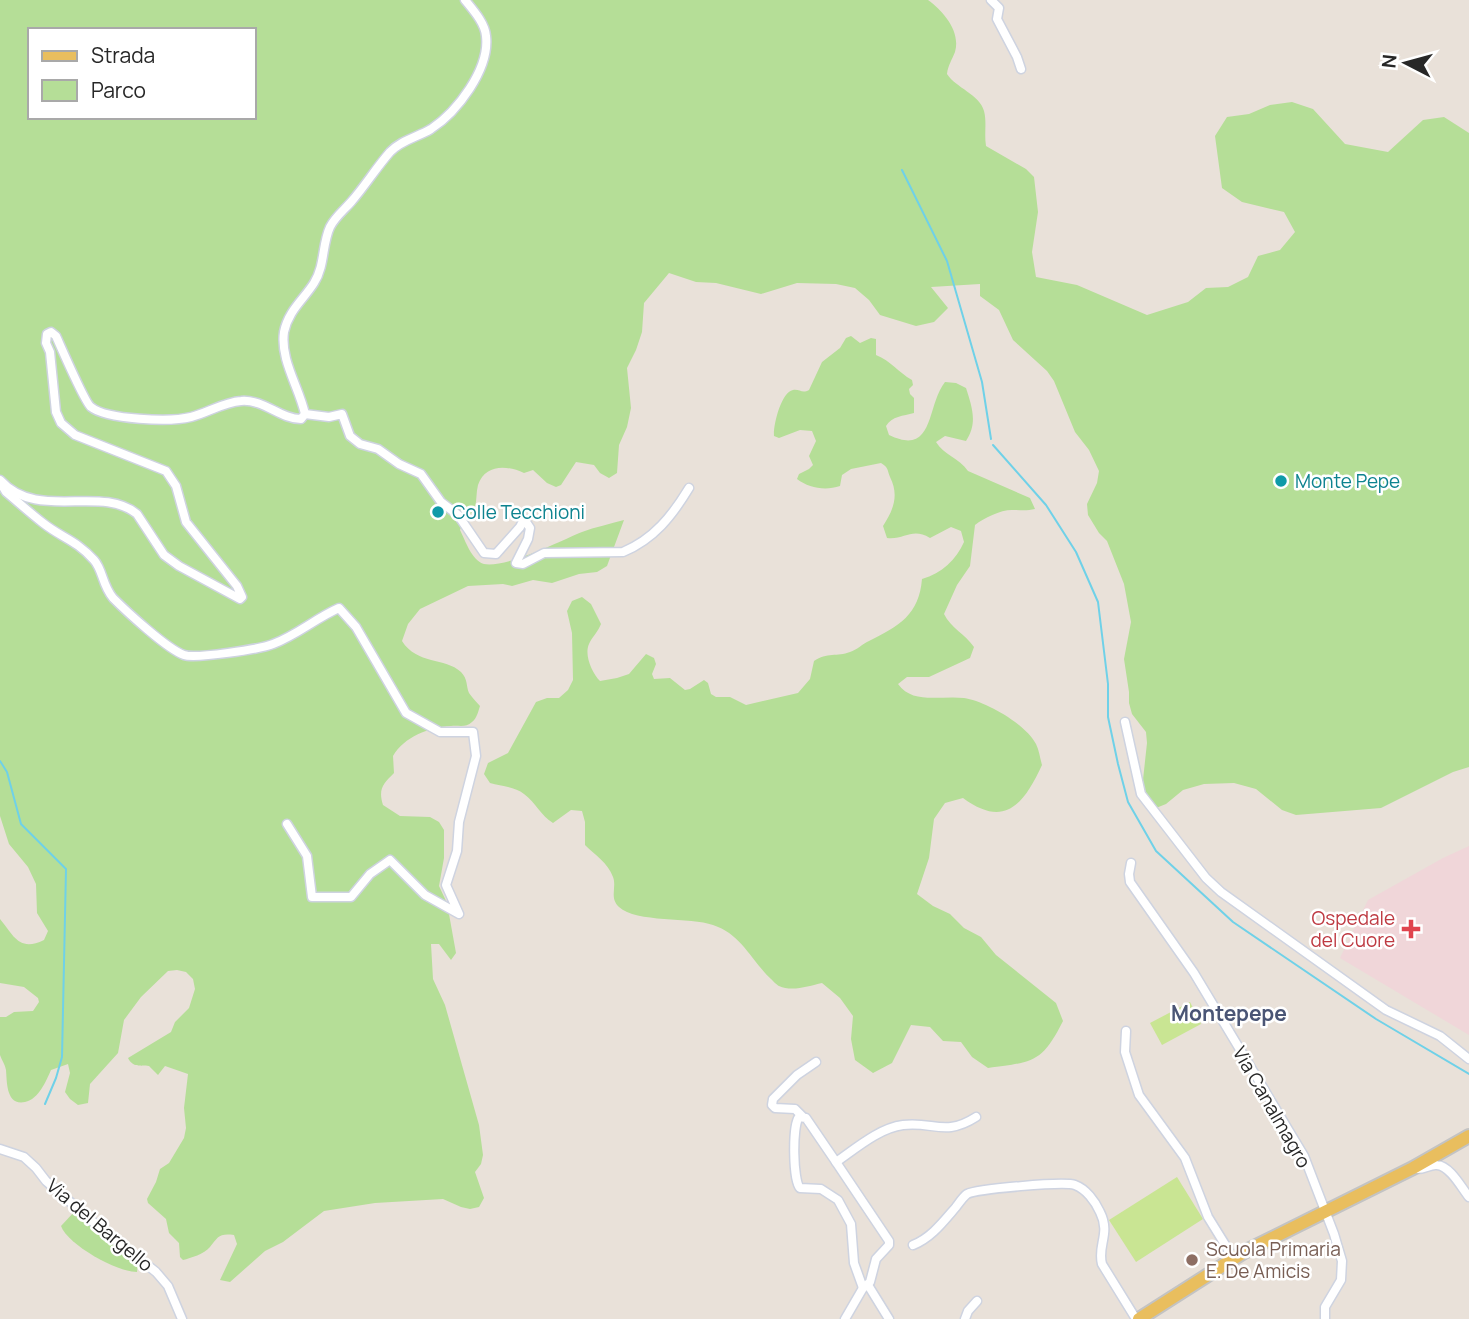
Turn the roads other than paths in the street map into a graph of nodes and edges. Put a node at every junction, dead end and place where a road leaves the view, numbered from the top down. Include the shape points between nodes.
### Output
1 (465, 0) edge
2 (991, 0) edge
3 (1021, 69) dead end
4 (305, 414) junction
5 (0, 480) edge
6 (689, 488) dead end
7 (1125, 722) dead end
8 (287, 824) dead end
9 (1131, 863) dead end
10 (1126, 1031) dead end
11 (1469, 1059) edge
12 (816, 1062) dead end
13 (802, 1116) junction
14 (976, 1117) dead end
15 (1469, 1136) edge
16 (0, 1149) edge
17 (836, 1162) junction
18 (1413, 1168) junction
19 (1469, 1197) edge
20 (1325, 1211) junction
21 (912, 1245) dead end
22 (1234, 1259) junction
23 (866, 1287) junction
24 (977, 1301) dead end
25 (183, 1319) edge
26 (845, 1319) edge
27 (889, 1319) edge
28 (965, 1319) edge
29 (1138, 1319) edge
30 (1325, 1319) edge

1 - 4 street via 486,36 476,80 441,121 392,149 336,218 316,281 288,318 286,354
2 - 3 street via 999,8 997,19
4 - 5 street via 291,419 251,401 174,420 98,411 86,402 57,335 47,334 61,423 75,435 166,471 176,486 186,523 237,586 240,599 164,555 131,509 116,504 42,502 18,494
4 - 6 street via 342,414 349,436 421,474 484,553 496,554 524,519 530,528 516,563 544,553 634,548 651,538
5 - 8 street via 6,492 45,525 82,547 116,600 185,655 271,645 339,608 356,627 406,713 440,732 473,732 477,756 446,885 459,914 425,895 390,860 370,874 351,897 312,897 307,856
7 - 11 street via 1141,794 1206,878 1386,1010 1440,1036
9 - 20 street, Via Canalmagro via 1130,883 1194,973 1304,1156
10 - 22 street via 1125,1052 1139,1095 1185,1158 1208,1217
12 - 13 street via 772,1102 775,1108 794,1109
13 - 17 street
13 - 23 street via 794,1130 795,1181 800,1188 821,1189 838,1200 851,1224 854,1264
14 - 17 street via 945,1129 911,1124 893,1127
15 - 18 main road
16 - 25 street, Via del Bargello via 24,1157 46,1181 156,1272
17 - 23 street via 889,1241
18 - 19 street via 1445,1167
18 - 20 main road
20 - 22 main road
20 - 30 street, Via Canalmagro via 1342,1261 1341,1280 1325,1307
21 - 29 street via 925,1241 967,1195 1073,1184 1101,1214 1106,1227 1102,1264
22 - 29 main road
23 - 26 street
23 - 27 street
24 - 28 street

